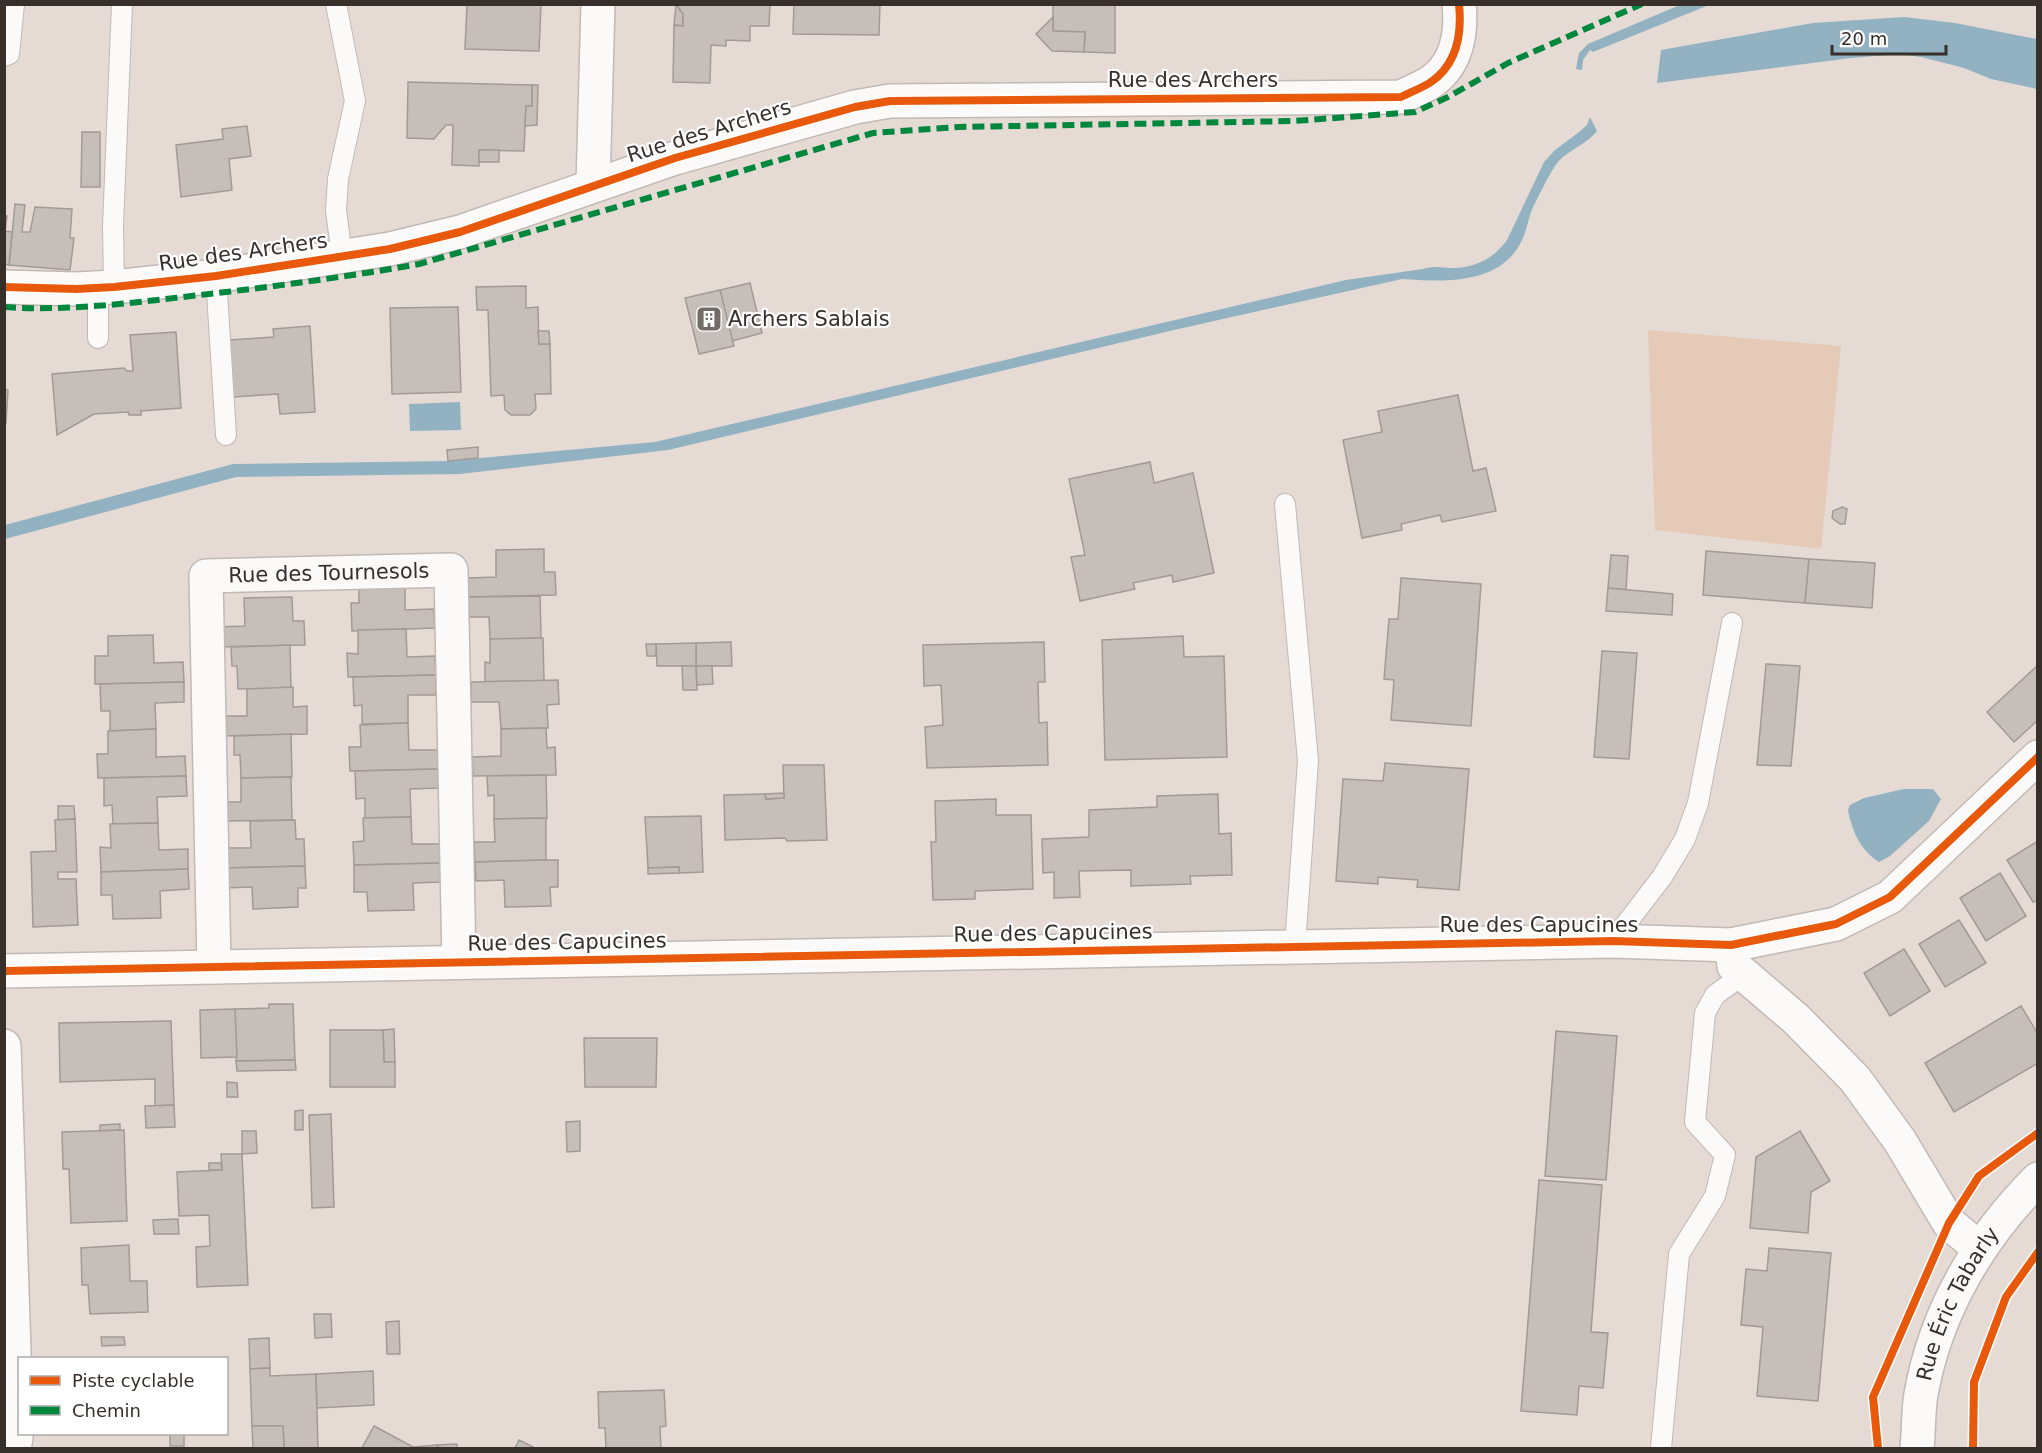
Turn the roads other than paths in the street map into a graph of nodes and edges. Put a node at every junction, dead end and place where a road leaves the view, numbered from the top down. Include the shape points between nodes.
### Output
1 (14, 4) edge
2 (122, 4) edge
3 (336, 4) edge
4 (598, 4) edge
5 (1459, 4) edge
6 (4, 56) edge
7 (593, 185) junction
8 (342, 257) junction
9 (216, 276) junction
10 (4, 287) edge
11 (106, 288) junction
12 (98, 338) dead end
13 (226, 435) dead end
14 (1285, 504) dead end
15 (1732, 623) dead end
16 (2037, 757) edge
17 (1613, 940) junction
18 (1731, 945) junction
19 (1295, 946) junction
20 (459, 962) junction
21 (214, 967) junction
22 (4, 971) edge
23 (1744, 974) junction
24 (4, 1047) edge
25 (2037, 1179) edge
26 (1980, 1249) junction
27 (14, 1449) edge
28 (1661, 1449) edge
29 (1917, 1449) edge

1 - 6 lane via 9,54
2 - 11 lane via 113,226
3 - 8 lane via 356,101 338,179 336,210
4 - 7 street
5 - 7 street, Rue des Archers via 1457,49 1446,68 1432,82 1401,97 890,101 844,110
7 - 8 street, Rue des Archers via 460,232
8 - 9 street, Rue des Archers
9 - 11 street, Rue des Archers
9 - 13 lane
10 - 11 street, Rue des Archers
11 - 12 lane
14 - 19 lane via 1308,761
15 - 17 lane via 1698,803 1684,839 1662,877
16 - 18 street, Rue des Capucines via 1890,897 1836,924
17 - 18 street, Rue des Capucines
17 - 19 street, Rue des Capucines
18 - 23 street via 1734,966
19 - 20 street, Rue des Capucines
20 - 21 street, Rue des Capucines
20 - 21 street, Rue des Tournesols via 450,570 206,576
21 - 22 street, Rue des Capucines
23 - 26 street via 1796,1019 1855,1079 1900,1142 1949,1223
23 - 28 lane via 1715,995 1705,1013 1695,1122 1725,1155 1715,1196 1679,1254
24 - 27 street
25 - 26 street, Rue Éric Tabarly
26 - 29 street, Rue Éric Tabarly via 1954,1292 1934,1339 1921,1395

